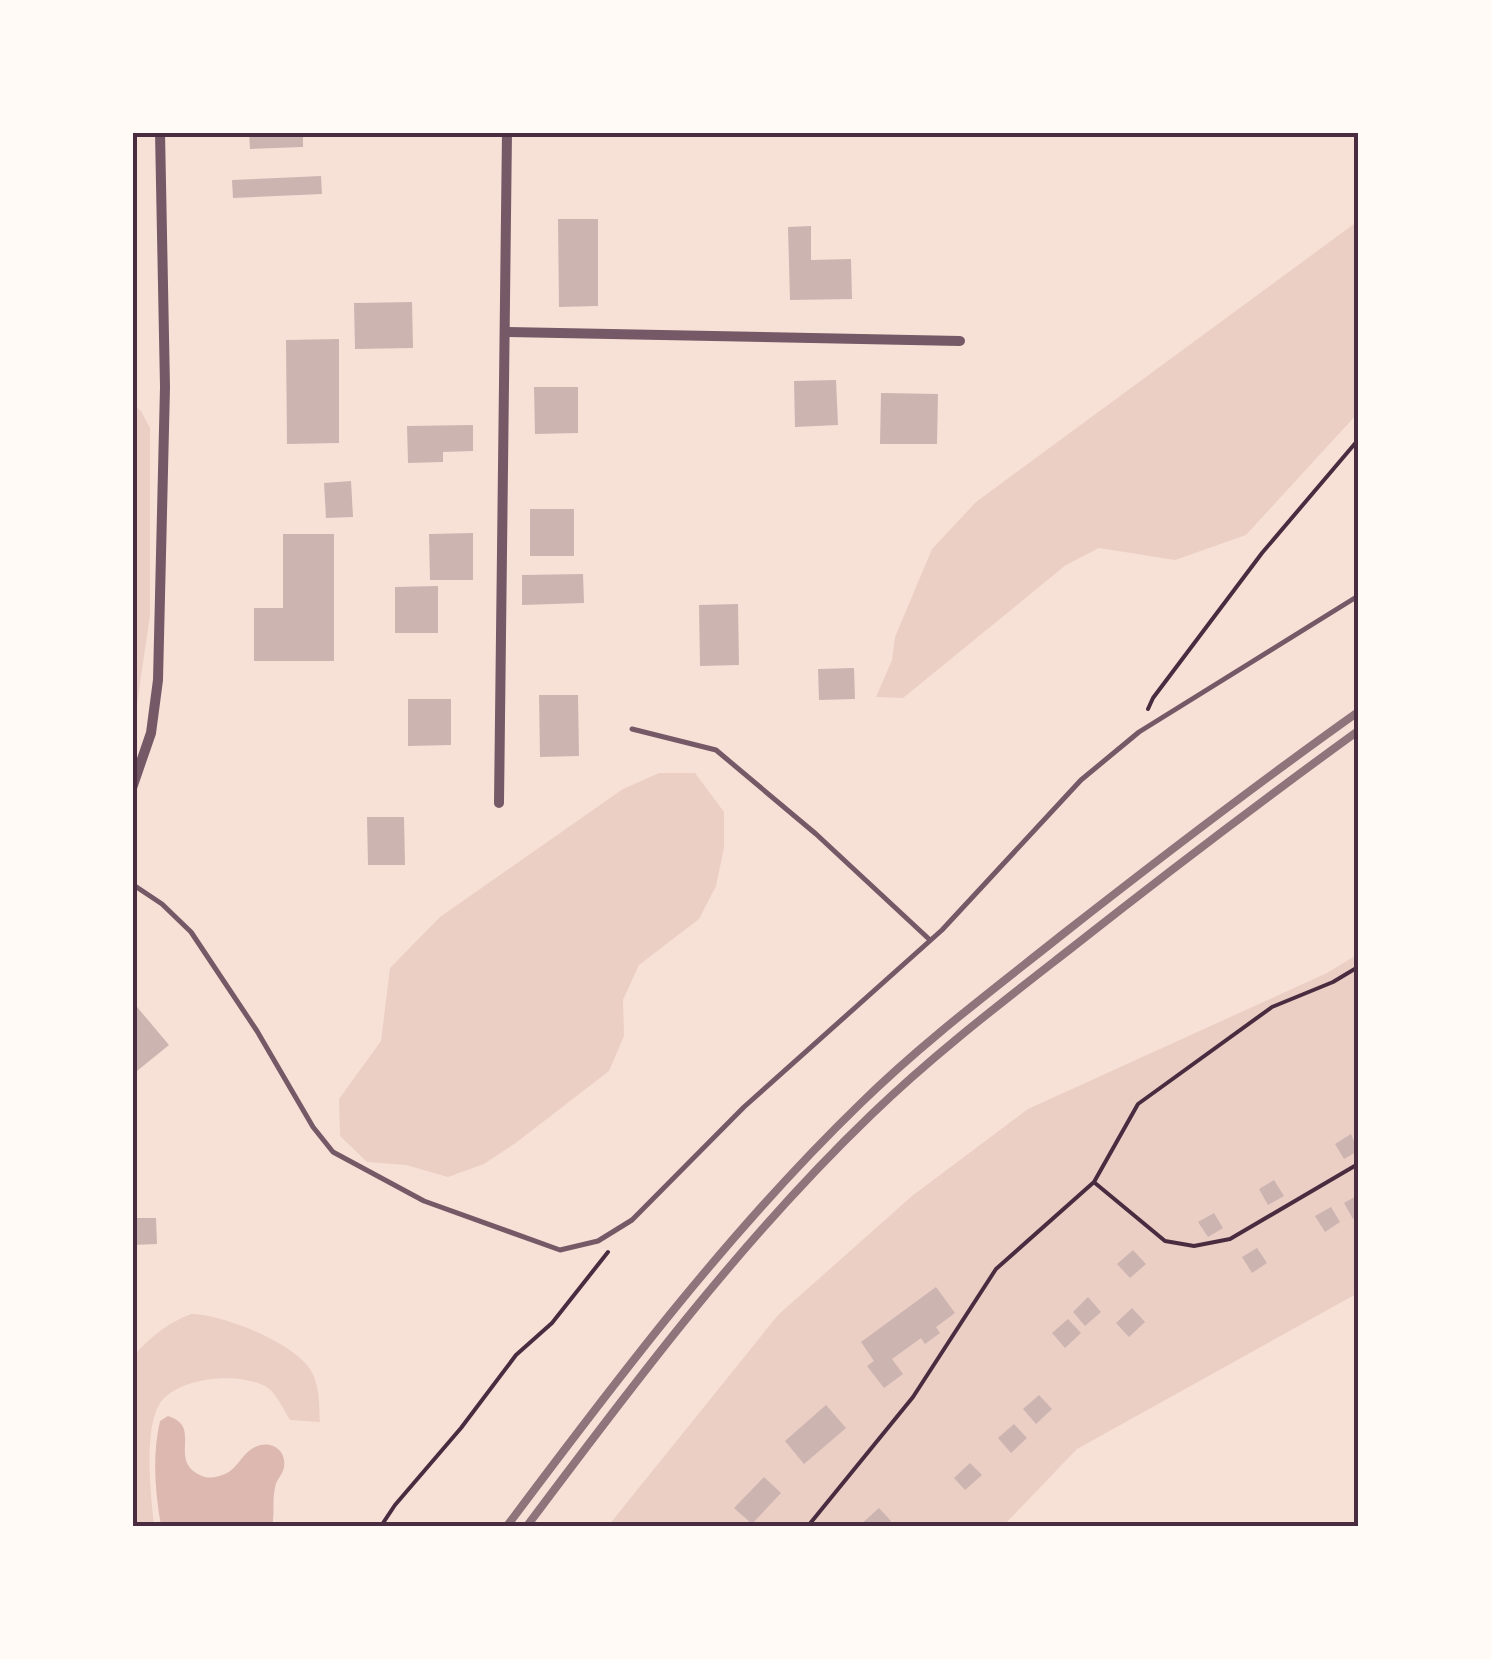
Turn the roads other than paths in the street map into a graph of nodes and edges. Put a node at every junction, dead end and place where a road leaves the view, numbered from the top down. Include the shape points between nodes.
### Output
1 (160, 132) edge
2 (507, 132) edge
3 (505, 332) junction
4 (960, 341) dead end
5 (1358, 596) edge
6 (632, 729) dead end
7 (132, 788) edge
8 (500, 803) dead end
9 (132, 884) edge
10 (930, 940) junction

1 - 7 street via 166,387 158,680
2 - 3 street
3 - 4 street
3 - 8 street
5 - 10 lane via 1139,732 1081,780
6 - 10 lane via 716,750
9 - 10 lane via 191,932 333,1152 424,1201 560,1250 598,1241 632,1220 744,1106

